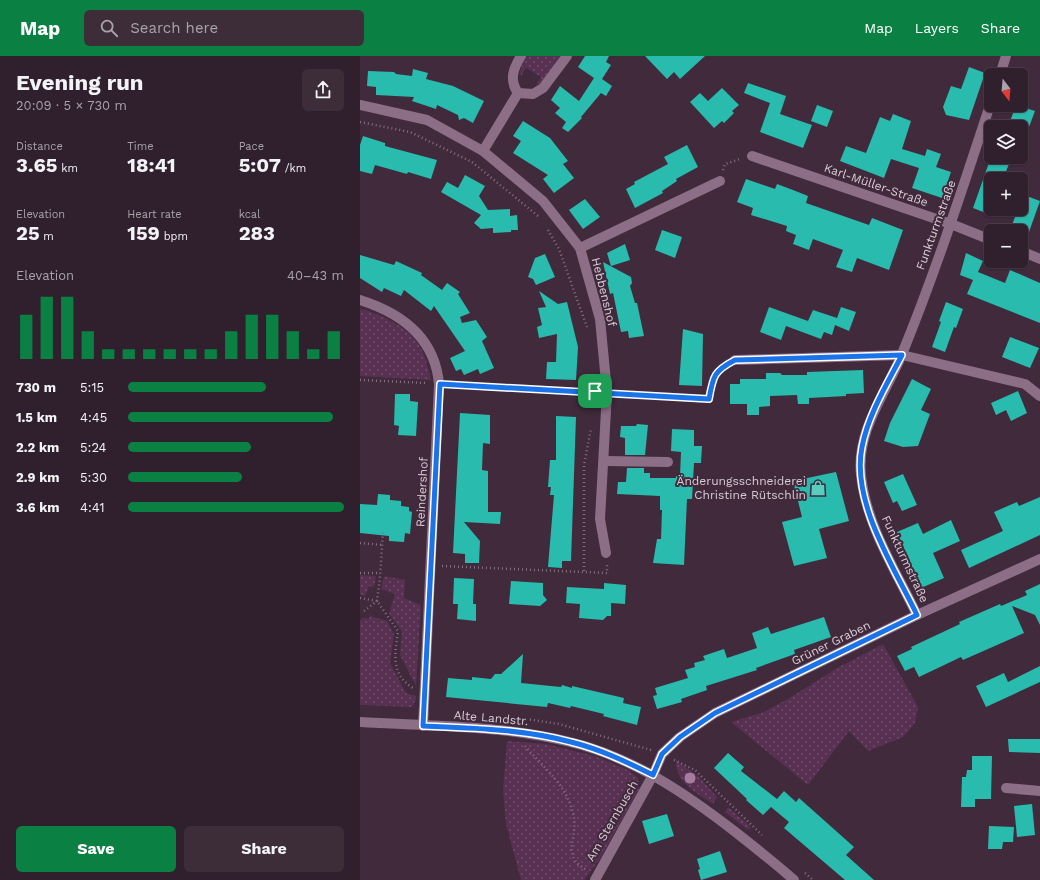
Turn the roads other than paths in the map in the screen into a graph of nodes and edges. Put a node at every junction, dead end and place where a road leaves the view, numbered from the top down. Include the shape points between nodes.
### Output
1 (521, 56) edge
2 (567, 56) edge
3 (1006, 56) edge
4 (1002, 68) edge
5 (518, 93) junction
6 (360, 105) edge
7 (988, 112) edge
8 (483, 151) junction
9 (752, 156) road end
10 (720, 181) road end
11 (951, 224) junction
12 (984, 237) edge
13 (580, 248) junction
14 (1028, 254) edge
15 (1040, 259) edge
16 (360, 300) edge
17 (902, 355) junction
18 (735, 360) road end
19 (1040, 396) edge
20 (605, 460) junction
21 (668, 462) dead end
22 (606, 553) road end
23 (1040, 558) edge
24 (917, 615) junction
25 (360, 722) edge
26 (423, 726) junction
27 (653, 775) junction
28 (1006, 788) dead end
29 (1040, 791) edge
30 (596, 877) edge
31 (794, 880) edge

1 - 5 street via 513,68 513,86
2 - 5 street via 543,88 533,94
3 - 4 street
5 - 8 street
6 - 8 street, Hebbenshof via 427,120
7 - 11 street, Funkturmstraße
8 - 13 street, Hebbenshof via 543,201
9 - 11 street, Karl-Müller-Straße
10 - 13 street, Hebbenshof
11 - 12 street, Karl-Müller-Straße
11 - 17 street, Funkturmstraße
13 - 20 street, Hebbenshof via 600,319 607,392
14 - 15 street
16 - 26 street, Reindershof via 380,306 415,330 426,342 438,370 440,384
17 - 18 street
17 - 19 street via 1025,384
17 - 24 street, Funkturmstraße via 868,424 862,447 861,475 864,496 875,529
20 - 21 street
20 - 22 street, Hebbenshof via 600,519
23 - 24 street, Grüner Graben
24 - 27 street, Grüner Graben via 715,713 671,745 662,754
25 - 26 street, Alte Landstr.
26 - 27 street, Alte Landstr. via 520,732 571,742 622,759
27 - 30 street, Am Sternbusch
27 - 31 street, Alte Landstr. via 708,810
28 - 29 street

